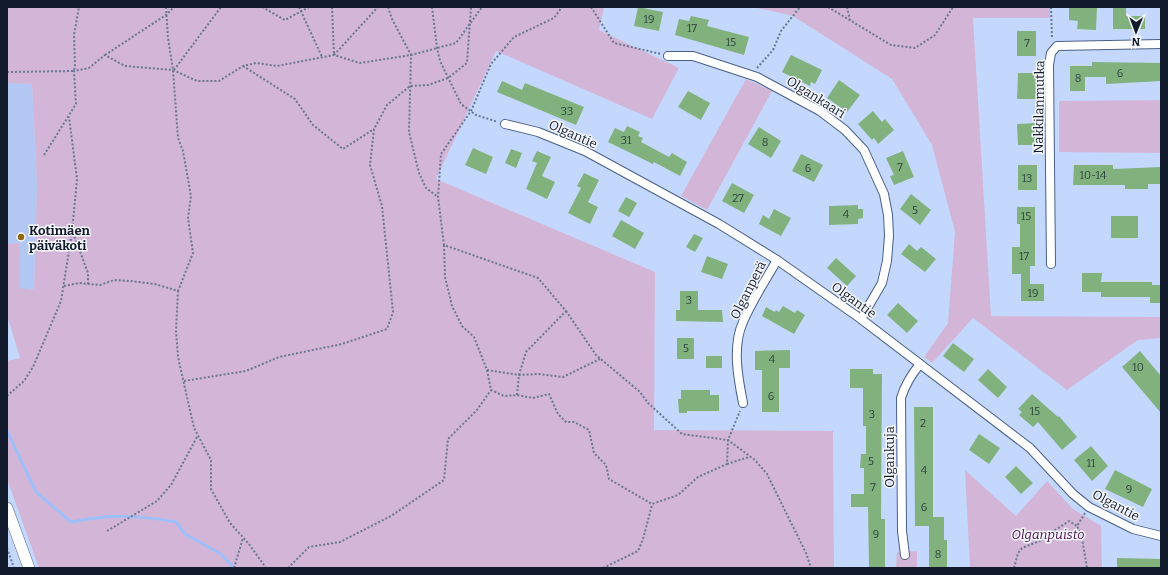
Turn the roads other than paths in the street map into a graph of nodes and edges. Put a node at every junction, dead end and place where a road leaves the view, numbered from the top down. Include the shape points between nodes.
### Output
1 (1161, 44) edge
2 (668, 56) road end
3 (505, 124) road end
4 (777, 260) junction
5 (1051, 264) dead end
6 (862, 319) junction
7 (920, 364) junction
8 (742, 403) road end
9 (7, 508) edge
10 (1161, 536) edge
11 (906, 555) dead end
12 (29, 568) edge

1 - 5 street, Nakkilanmutka via 1057,46 1051,53
2 - 6 street, Olgankaari via 693,56 751,75 791,94 845,130 864,150 884,194 888,215 888,261 882,283
3 - 4 street, Olgantie via 538,132 584,151 719,224
4 - 6 street, Olgantie
4 - 8 street, Olganperä via 743,323 738,343 738,378
6 - 7 street, Olgantie
7 - 10 street, Olgantie via 1030,448 1089,507 1133,529
7 - 11 street, Olgankuja via 909,378 901,398 902,531
9 - 12 street

